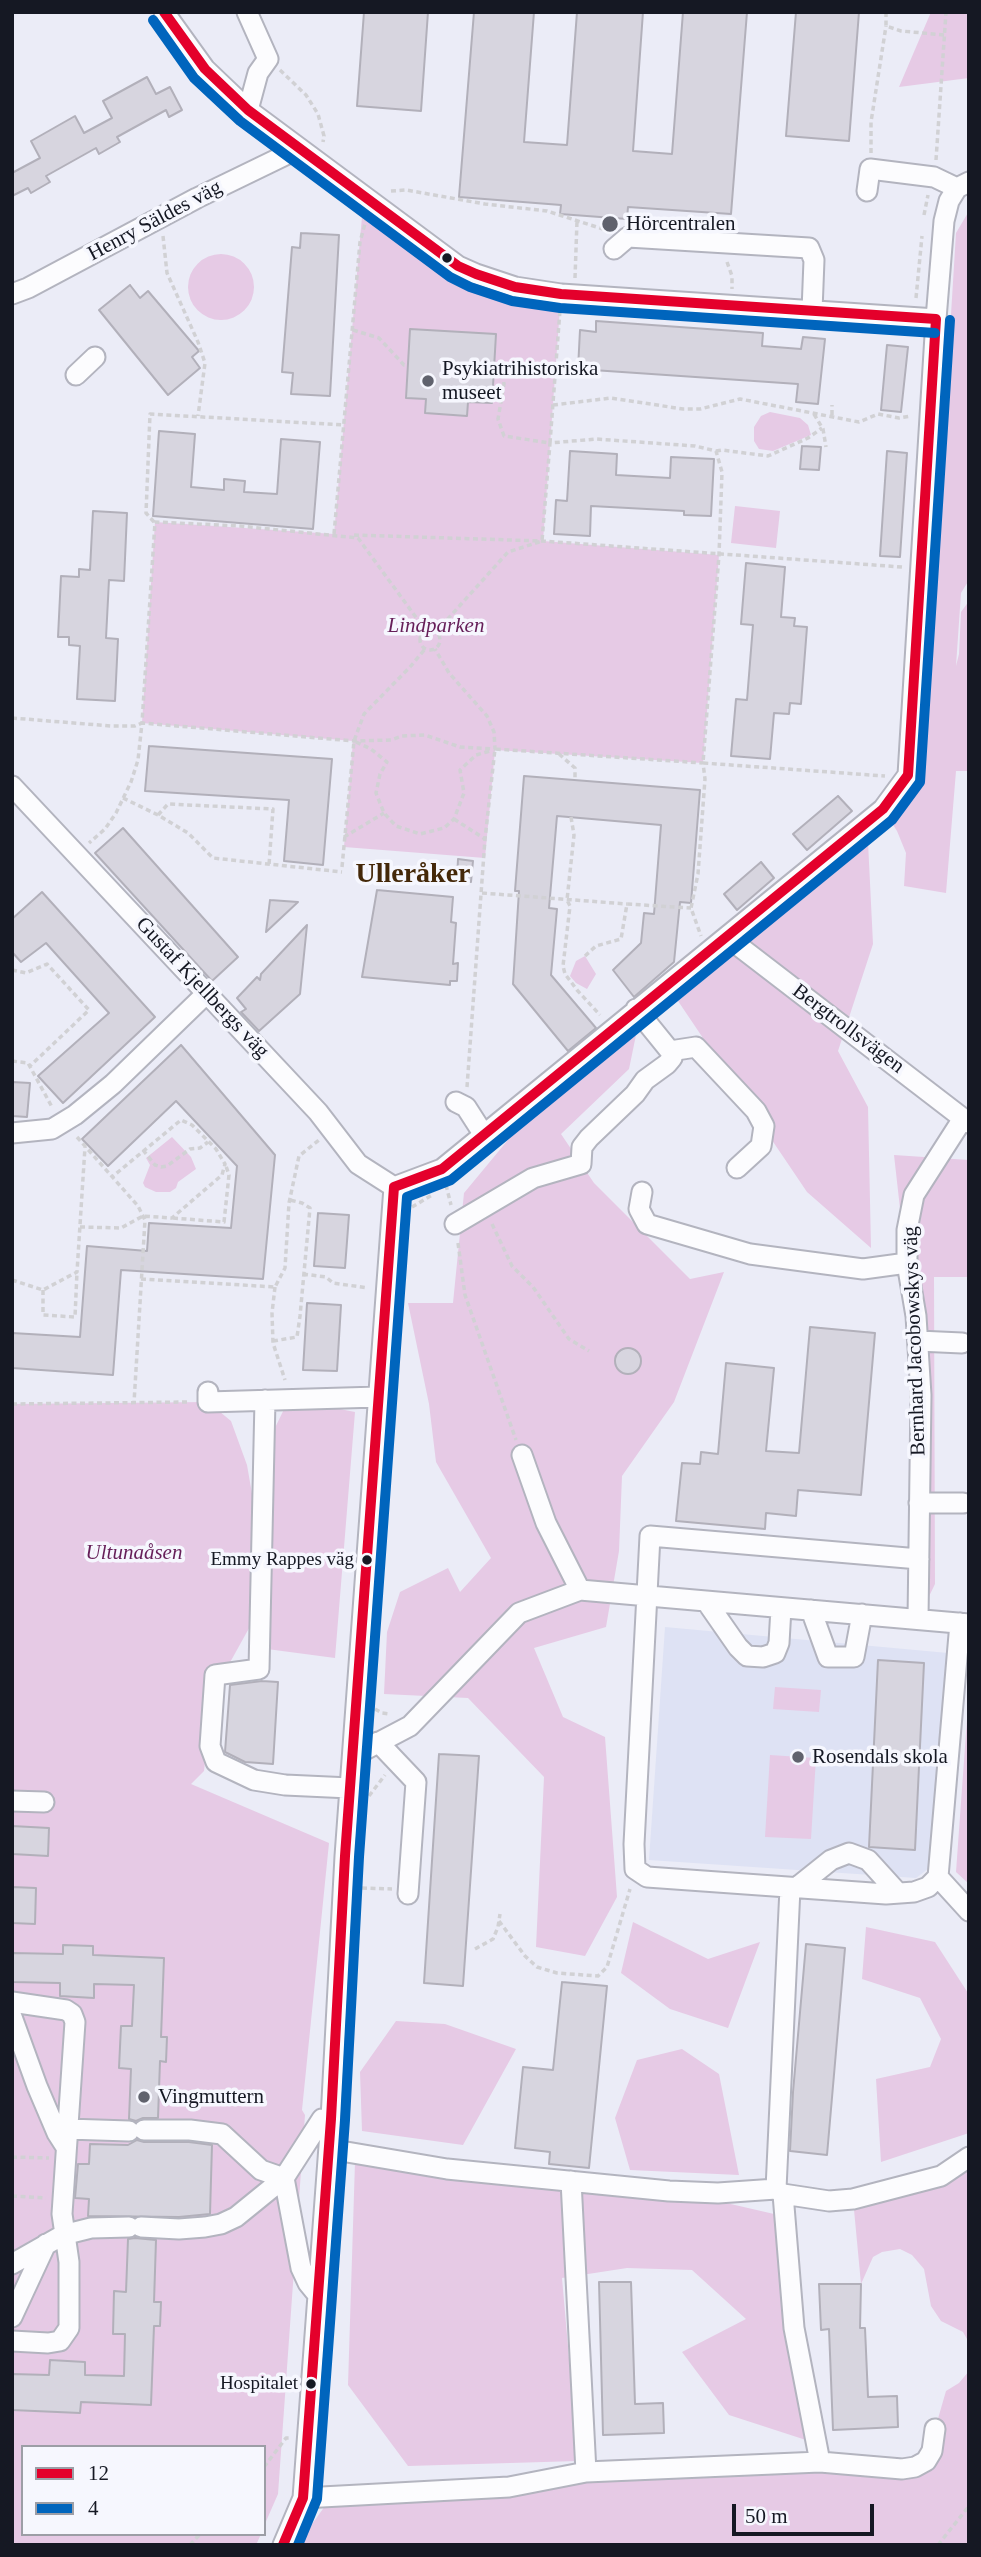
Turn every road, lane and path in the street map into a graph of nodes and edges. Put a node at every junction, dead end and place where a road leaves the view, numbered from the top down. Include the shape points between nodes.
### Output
1 (164, 12) edge
2 (247, 12) edge
3 (886, 12) edge
4 (886, 26) junction
5 (945, 35) dead end
6 (268, 59) junction
7 (248, 110) junction
8 (298, 149) junction
9 (315, 161) junction
10 (870, 169) junction
11 (963, 185) edge
12 (867, 191) dead end
13 (386, 192) dead end
14 (169, 214) junction
15 (368, 214) dead end
16 (577, 221) junction
17 (709, 241) junction
18 (621, 243) joint
19 (732, 291) dead end
20 (12, 294) edge
21 (575, 294) junction
22 (812, 311) junction
23 (936, 319) junction
24 (353, 330) junction
25 (95, 357) dead end
26 (408, 365) dead end
27 (494, 369) dead end
28 (76, 375) dead end
29 (553, 405) junction
30 (832, 405) dead end
31 (813, 412) junction
32 (832, 415) junction
33 (911, 416) dead end
34 (198, 417) junction
35 (344, 425) junction
36 (822, 428) junction
37 (550, 443) junction
38 (826, 447) dead end
39 (716, 451) junction
40 (155, 522) junction
41 (334, 534) junction
42 (542, 541) junction
43 (719, 555) junction
44 (905, 567) dead end
45 (426, 631) junction
46 (436, 632) junction
47 (425, 649) junction
48 (435, 649) junction
49 (12, 718) edge
50 (142, 723) junction
51 (354, 741) junction
52 (495, 750) junction
53 (558, 753) junction
54 (703, 763) junction
55 (891, 776) dead end
56 (575, 780) dead end
57 (12, 786) edge
58 (123, 798) junction
59 (384, 813) junction
60 (158, 815) junction
61 (571, 817) dead end
62 (454, 819) junction
63 (344, 837) junction
64 (485, 839) junction
65 (77, 854) junction
66 (269, 865) junction
67 (482, 893) junction
68 (568, 900) junction
69 (627, 904) junction
70 (691, 908) junction
71 (727, 936) junction
72 (703, 941) dead end
73 (584, 956) dead end
74 (12, 970) edge
75 (207, 993) junction
76 (636, 1009) junction
77 (603, 1018) dead end
78 (670, 1051) junction
79 (12, 1061) edge
80 (30, 1066) junction
81 (461, 1104) joint
82 (965, 1121) edge
83 (64, 1122) junction
84 (332, 1131) junction
85 (12, 1133) edge
86 (484, 1135) junction
87 (208, 1142) junction
88 (85, 1147) junction
89 (143, 1150) junction
90 (225, 1164) junction
91 (737, 1168) dead end
92 (442, 1169) junction
93 (112, 1177) junction
94 (394, 1187) junction
95 (642, 1192) dead end
96 (290, 1200) junction
97 (482, 1207) junction
98 (143, 1216) junction
99 (172, 1218) junction
100 (455, 1224) junction
101 (80, 1227) junction
102 (907, 1263) junction
103 (77, 1272) junction
104 (303, 1274) junction
105 (141, 1279) junction
106 (12, 1280) edge
107 (275, 1287) junction
108 (371, 1289) dead end
109 (44, 1290) junction
110 (273, 1340) junction
111 (918, 1341) junction
112 (962, 1343) dead end
113 (589, 1351) dead end
114 (208, 1397) joint
115 (378, 1397) junction
116 (289, 1399) junction
117 (265, 1400) junction
118 (134, 1403) junction
119 (12, 1404) edge
120 (522, 1455) joint
121 (919, 1503) junction
122 (963, 1503) dead end
123 (919, 1559) junction
124 (580, 1590) junction
125 (646, 1595) junction
126 (706, 1601) junction
127 (781, 1608) junction
128 (811, 1610) junction
129 (862, 1614) junction
130 (918, 1619) junction
131 (965, 1623) edge
132 (378, 1742) junction
133 (353, 1756) junction
134 (350, 1788) junction
135 (12, 1801) edge
136 (44, 1802) dead end
137 (635, 1869) junction
138 (938, 1877) junction
139 (362, 1888) dead end
140 (793, 1888) junction
141 (409, 1892) joint
142 (898, 1893) junction
143 (969, 1911) edge
144 (500, 1914) dead end
145 (499, 1921) junction
146 (475, 1949) dead end
147 (12, 2002) edge
148 (12, 2017) edge
149 (331, 2119) junction
150 (66, 2145) junction
151 (329, 2149) junction
152 (12, 2157) edge
153 (969, 2157) edge
154 (284, 2178) junction
155 (570, 2180) junction
156 (779, 2191) junction
157 (12, 2196) edge
158 (22, 2197) dead end
159 (55, 2240) junction
160 (12, 2264) edge
161 (317, 2294) junction
162 (12, 2318) edge
163 (12, 2341) edge
164 (934, 2429) dead end
165 (308, 2435) junction
166 (820, 2462) junction
167 (266, 2464) edge
168 (586, 2472) junction
169 (303, 2498) junction
170 (969, 2506) edge
171 (283, 2545) edge
172 (939, 2545) edge

1 - 7 street via 205,68
2 - 6 street
3 - 4 path
4 - 5 path
4 - 10 path via 871,122
6 - 7 street via 258,73
6 - 9 path via 306,95 318,114 324,135
7 - 8 street
8 - 9 street
8 - 14 street, Henry Säldes väg
9 - 21 street via 458,265 515,287
10 - 11 street
10 - 12 street
11 - 23 street via 949,201 944,221
13 - 16 path via 407,190 547,211
14 - 20 street, Henry Säldes väg
14 - 34 path via 163,233 167,273 205,363
15 - 24 path via 360,242
16 - 18 path
16 - 21 path
17 - 18 street
17 - 19 path via 727,263
17 - 22 street via 809,248 814,260
21 - 22 street
21 - 29 path via 573,306 560,305
22 - 23 street
23 - 71 street via 908,775 883,809 789,875
24 - 26 path via 379,338
24 - 35 path
25 - 28 street
27 - 37 path via 503,377 498,419 504,436
29 - 31 path via 611,398 700,409 740,399
29 - 37 path
30 - 32 path
31 - 32 path
31 - 36 path
32 - 33 path via 859,422 879,412
34 - 35 path
34 - 40 path via 149,414 146,513
35 - 41 path
36 - 38 path
36 - 39 path via 768,456
37 - 39 path via 596,439
37 - 42 path
39 - 43 path via 722,472
40 - 41 path
40 - 50 path
41 - 42 path
41 - 45 path via 358,538
42 - 43 path
42 - 46 path via 508,552
43 - 44 path
43 - 54 path
45 - 46 path
45 - 47 path via 420,639
46 - 48 path via 440,640
47 - 48 path
47 - 51 path via 364,713
48 - 52 path via 449,673 487,716
49 - 50 path via 111,726
50 - 51 path
50 - 58 path via 138,760
51 - 52 path via 425,736 460,747
51 - 59 path via 387,762 376,793
51 - 63 path
52 - 53 path
52 - 62 path via 476,755 460,770 464,793
52 - 64 path
53 - 54 path
53 - 56 path via 575,768
54 - 55 path
54 - 70 path via 698,874
57 - 65 street, Gustaf Kjellbergs väg
58 - 60 path
58 - 65 path via 105,829
59 - 62 path via 396,826 420,834 444,828
59 - 63 path
60 - 66 path via 188,833 213,858
60 - 66 path via 168,804 272,809
61 - 68 path via 574,835
62 - 64 path
63 - 66 path via 342,869
64 - 67 path
65 - 75 street, Gustaf Kjellbergs väg
67 - 68 path
67 - 81 path
68 - 69 path
68 - 77 path via 565,974
69 - 70 path
69 - 73 path via 621,939 596,946
70 - 72 path
71 - 76 street
71 - 82 street, Bergtrollsvägen
74 - 80 path via 26,973 47,964 89,1010
75 - 83 street via 113,1084
75 - 84 street, Gustaf Kjellbergs väg
76 - 78 street
76 - 86 street
78 - 91 street via 696,1047 756,1111 764,1126 761,1146
78 - 97 street via 672,1058 667,1064 645,1080 589,1138 582,1147 581,1164 533,1178
79 - 80 path
80 - 83 path
81 - 86 street
82 - 102 street, Bernhard Jacobowskys väg via 914,1195
83 - 85 street via 52,1129
83 - 88 path
84 - 94 street, Gustaf Kjellbergs väg via 358,1164
84 - 96 path via 299,1156
86 - 92 street
87 - 89 path via 161,1167
87 - 89 path via 181,1120
87 - 90 path
88 - 93 path
88 - 101 path
89 - 93 path
90 - 99 path via 222,1175
90 - 99 path via 229,1175 224,1222
92 - 94 street
92 - 100 path
93 - 98 path
94 - 115 street
95 - 102 street via 639,1209 647,1224 750,1254 863,1269
96 - 104 path via 310,1208
96 - 107 path via 285,1268
97 - 100 street
97 - 113 path via 512,1266 533,1287 569,1339
98 - 99 path
98 - 101 path via 121,1228
98 - 105 path
100 - 120 path via 465,1294
101 - 103 path
102 - 111 street, Bernhard Jacobowskys väg
103 - 109 path
103 - 109 path via 75,1317 43,1315
104 - 108 path
104 - 110 path via 296,1337
105 - 107 path
105 - 118 path
106 - 109 path
107 - 110 path
110 - 116 path
111 - 112 street
111 - 121 street, Bernhard Jacobowskys väg
114 - 117 street
114 - 118 path
115 - 116 street
115 - 133 street
116 - 117 street
117 - 134 street via 259,1669 215,1675 210,1746 216,1762 254,1780
118 - 119 path
120 - 124 street via 546,1524
121 - 122 street
121 - 123 street, Bernhard Jacobowskys väg
123 - 125 street via 650,1536
123 - 130 street, Bernhard Jacobowskys väg
124 - 125 street
124 - 132 street via 519,1613 410,1726
125 - 126 street
125 - 137 street
126 - 127 street
126 - 127 street via 747,1656 775,1653
127 - 128 street
128 - 129 street
128 - 129 street via 828,1657 854,1657
129 - 130 street
130 - 131 street
131 - 138 street
132 - 133 street
132 - 141 street via 416,1782
133 - 134 street
134 - 149 street
135 - 136 street
137 - 140 street via 647,1877
137 - 145 path via 607,1967 598,1976 537,1967
138 - 142 street via 928,1887
138 - 143 street
139 - 141 path
140 - 142 street
140 - 142 street via 831,1860 849,1853 868,1860
140 - 156 street
144 - 145 path
145 - 146 path via 493,1939
147 - 150 street via 72,2014
148 - 150 street via 37,2086
149 - 151 street
149 - 154 street via 322,2119
150 - 152 path
150 - 154 street via 136,2131 222,2134 261,2170
150 - 159 street via 62,2214
151 - 155 street via 447,2169
151 - 161 street
153 - 156 street via 941,2176 853,2199 829,2201
154 - 159 street via 236,2217 220,2224 179,2229 91,2228
154 - 161 street via 301,2268
155 - 156 street via 718,2193
155 - 168 street
156 - 166 street via 794,2328
157 - 158 path
159 - 160 street
159 - 162 street
159 - 163 street via 67,2244 69,2328 60,2341
161 - 165 street
164 - 166 street via 932,2451 915,2467
165 - 167 path via 286,2438
165 - 169 street
166 - 168 street
168 - 169 street via 509,2487
169 - 171 street
170 - 172 path

